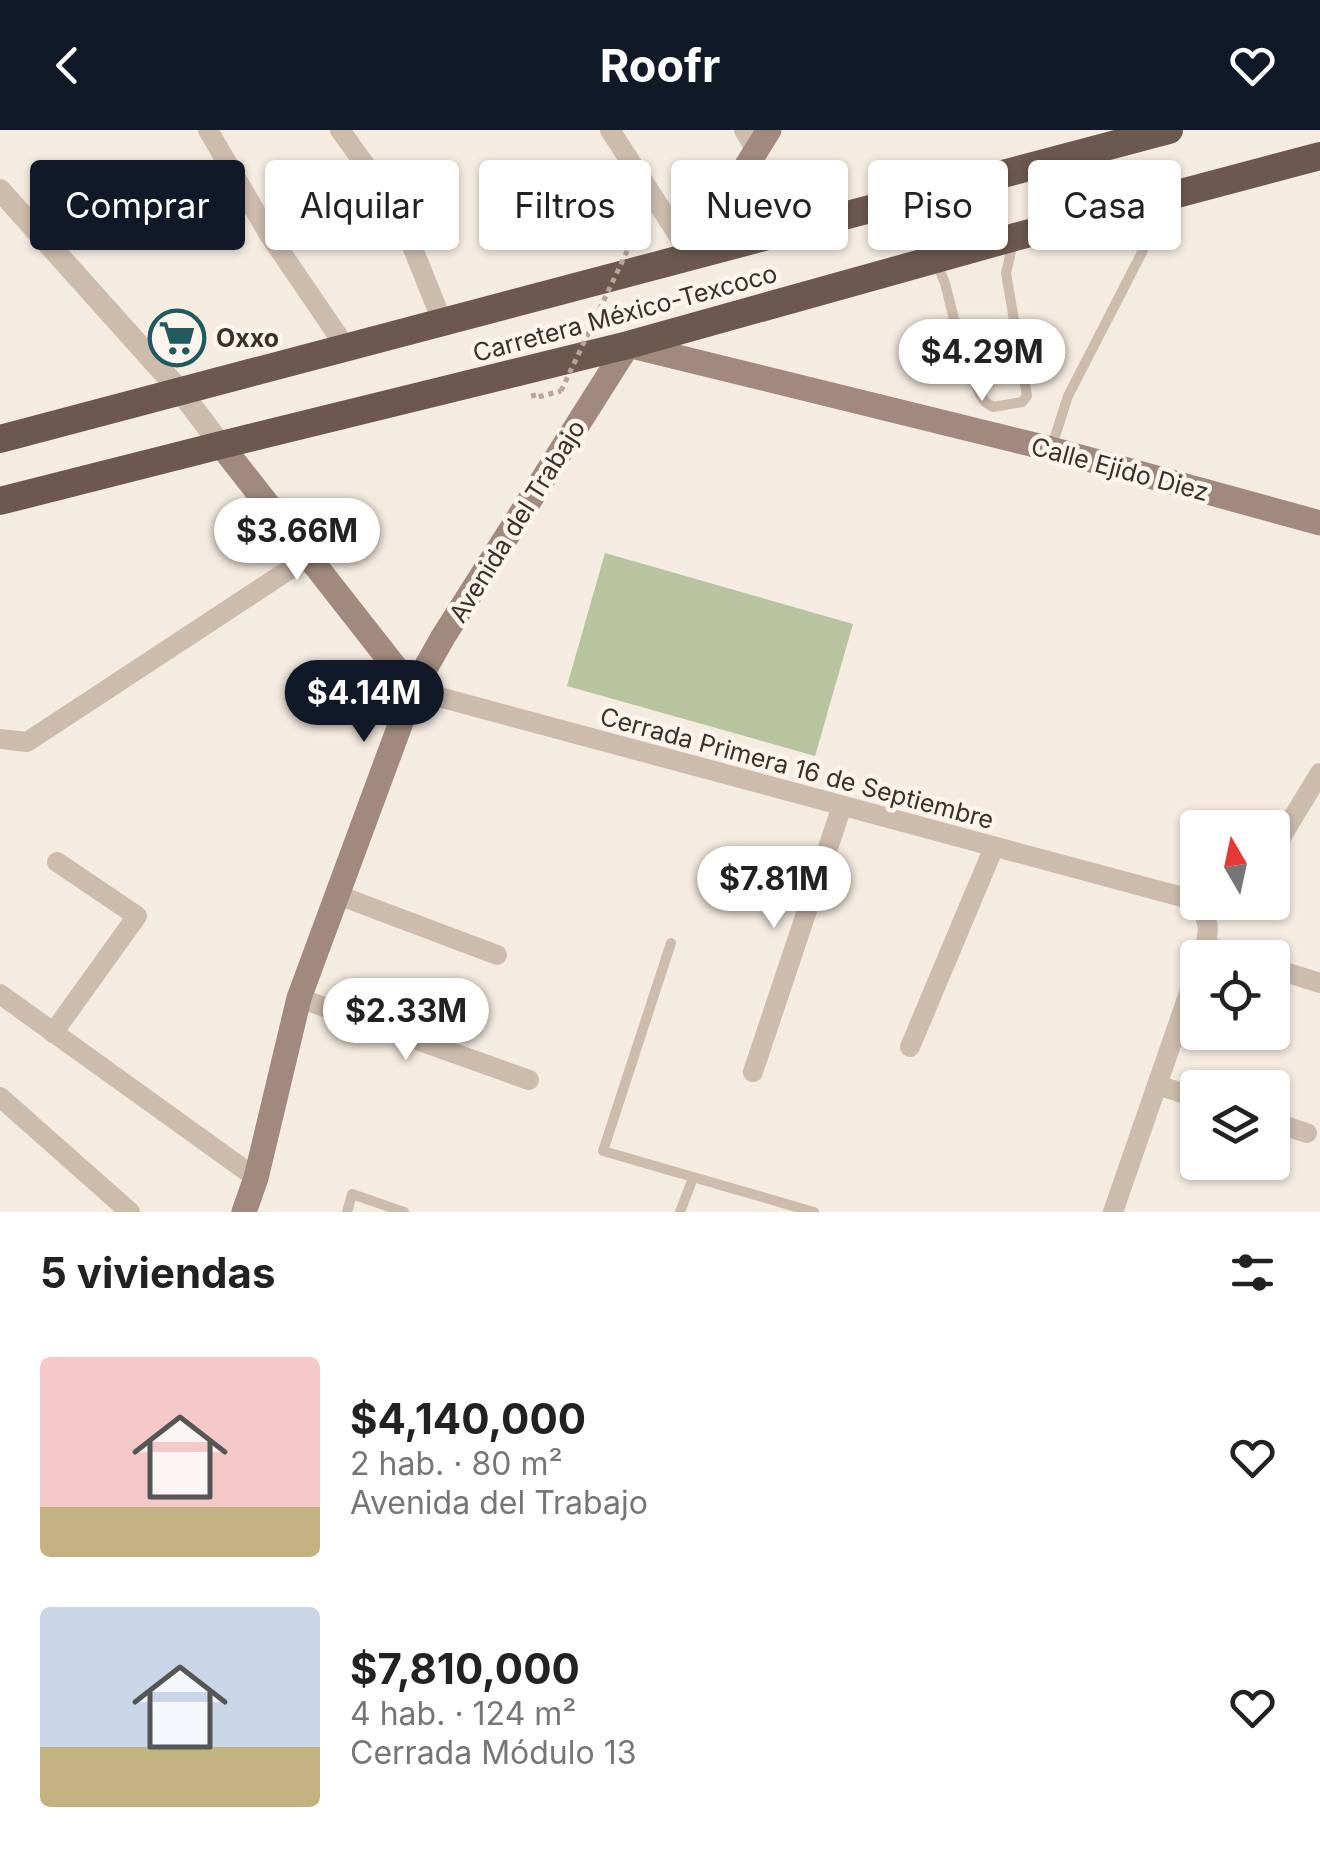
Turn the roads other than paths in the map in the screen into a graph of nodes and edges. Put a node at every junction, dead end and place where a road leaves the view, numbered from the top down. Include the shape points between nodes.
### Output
1 (208, 130) edge
2 (340, 130) edge
3 (610, 130) edge
4 (1170, 130) edge
5 (756, 137) edge
6 (1320, 156) edge
7 (0, 190) edge
8 (1181, 192) edge
9 (1028, 233) edge
10 (1015, 236) junction
11 (1143, 250) edge
12 (691, 255) junction
13 (936, 260) junction
14 (442, 321) junction
15 (628, 345) junction
16 (345, 346) junction
17 (181, 392) junction
18 (0, 439) edge
19 (221, 444) junction
20 (1051, 449) junction
21 (0, 502) edge
22 (1320, 523) edge
23 (310, 556) junction
24 (414, 690) junction
25 (0, 738) edge
26 (1320, 773) edge
27 (842, 806) junction
28 (1290, 822) edge
29 (994, 847) junction
30 (57, 862) dead end
31 (338, 895) junction
32 (1206, 940) edge
33 (671, 943) dead end
34 (496, 955) dead end
35 (1290, 974) edge
36 (1320, 983) edge
37 (0, 994) edge
38 (299, 998) junction
39 (1180, 1019) edge
40 (53, 1032) junction
41 (910, 1047) dead end
42 (753, 1072) dead end
43 (529, 1080) dead end
44 (1157, 1086) junction
45 (1180, 1093) edge
46 (0, 1098) edge
47 (1290, 1128) edge
48 (1307, 1133) dead end
49 (256, 1178) junction
50 (693, 1178) junction
51 (130, 1212) edge
52 (244, 1212) edge
53 (347, 1212) edge
54 (404, 1212) edge
55 (680, 1212) edge
56 (814, 1212) edge
57 (1114, 1212) edge

1 - 16 street
2 - 14 street via 406,231
3 - 12 street
4 - 12 highway, Carretera México-Texcoco
5 - 12 main road
6 - 8 highway, Carretera México-Texcoco
7 - 17 street
9 - 10 highway, Carretera México-Texcoco
10 - 13 highway, Carretera México-Texcoco
10 - 13 lane via 1006,273 1027,396 1022,402 993,407 979,394
11 - 20 lane via 1068,396
12 - 14 highway, Carretera México-Texcoco
13 - 15 highway, Carretera México-Texcoco
14 - 16 highway, Carretera México-Texcoco
15 - 19 highway, Carretera México-Texcoco
15 - 20 main road, Calle Ejido Diez
15 - 24 main road, Avenida del Trabajo
16 - 17 highway, Carretera México-Texcoco
17 - 18 highway, Carretera México-Texcoco
17 - 19 street
19 - 21 highway, Carretera México-Texcoco
19 - 23 main road
20 - 22 main road, Calle Ejido Diez
23 - 24 main road
23 - 25 street via 27,742
24 - 27 street, Cerrada Primera 16 de Septiembre
24 - 31 main road, Avenida del Trabajo
26 - 28 street
27 - 29 street, Cerrada Primera 16 de Septiembre
27 - 42 street
29 - 32 street, Cerrada Primera 16 de Septiembre via 1186,898 1207,919
29 - 41 street
30 - 40 street via 136,916
31 - 34 street
31 - 38 main road, Avenida del Trabajo
33 - 50 lane via 604,1150
35 - 36 street
37 - 40 street
38 - 43 street
38 - 49 main road, Avenida del Trabajo
39 - 44 street
40 - 49 street
44 - 45 street
44 - 57 street
46 - 51 street
47 - 48 street
49 - 52 main road, Avenida del Trabajo
50 - 55 lane
50 - 56 lane
53 - 54 lane via 352,1194

